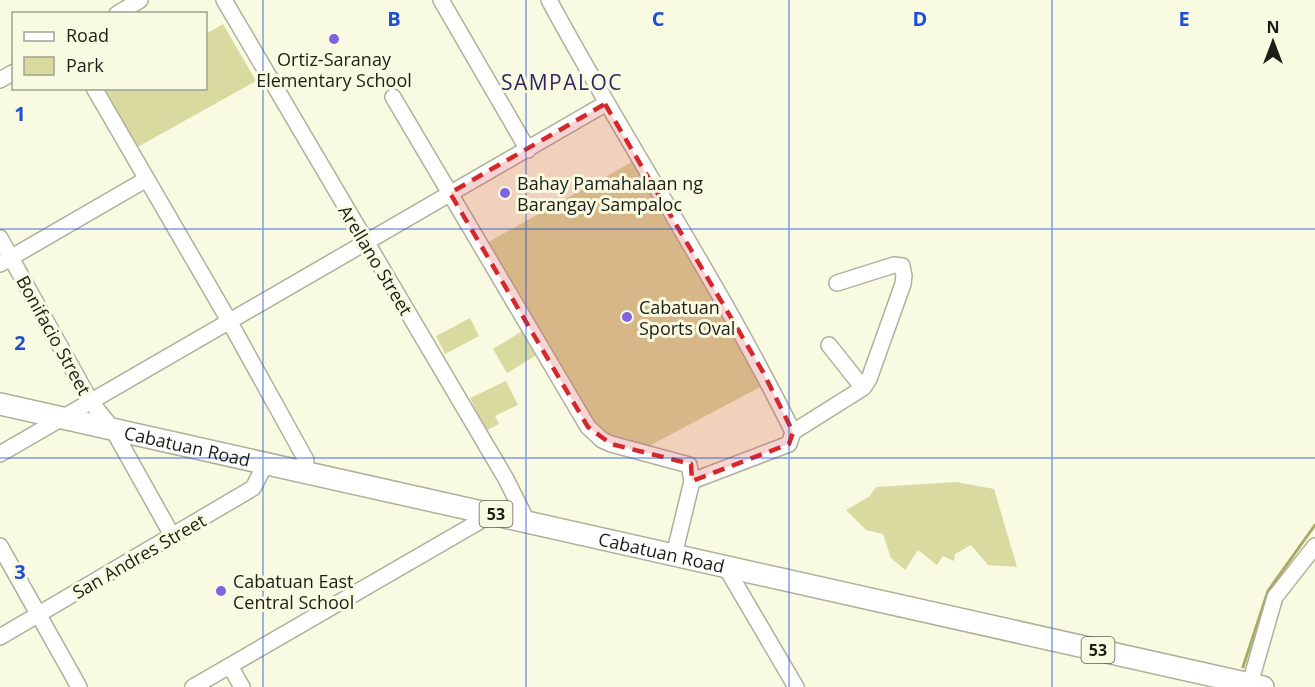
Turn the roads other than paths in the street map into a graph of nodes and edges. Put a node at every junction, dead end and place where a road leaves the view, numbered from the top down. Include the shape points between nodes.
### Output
1 (140, 0) edge
2 (224, 0) edge
3 (441, 0) edge
4 (549, 0) edge
5 (120, 12) edge
6 (95, 90) edge
7 (393, 97) dead end
8 (605, 104) junction
9 (528, 150) junction
10 (145, 180) junction
11 (450, 193) junction
12 (0, 238) edge
13 (365, 241) junction
14 (5, 260) edge
15 (837, 283) dead end
16 (228, 320) junction
17 (829, 345) dead end
18 (863, 388) junction
19 (91, 402) junction
20 (0, 404) edge
21 (60, 418) junction
22 (112, 428) junction
23 (793, 432) junction
24 (0, 454) edge
25 (266, 463) junction
26 (304, 473) junction
27 (692, 481) junction
28 (494, 513) junction
29 (527, 521) junction
30 (173, 537) junction
31 (0, 546) edge
32 (1315, 546) edge
33 (674, 555) junction
34 (725, 566) junction
35 (39, 614) junction
36 (0, 637) edge
37 (230, 666) junction
38 (1254, 686) edge
39 (79, 687) edge
40 (193, 687) edge
41 (242, 687) edge
42 (796, 687) edge

1 - 5 street
2 - 13 street, Arellano Street
3 - 9 street
4 - 8 street
6 - 10 street
7 - 11 street
8 - 9 street
8 - 23 street via 764,372
9 - 11 street
10 - 14 street
10 - 16 street
11 - 13 street
11 - 27 street via 588,427 611,444 686,463
12 - 14 street, Bonifacio Street
13 - 16 street
13 - 29 street, Arellano Street
14 - 19 street, Bonifacio Street
15 - 18 street via 894,265 902,266 904,271 875,366
16 - 19 street
16 - 26 street via 306,460
17 - 18 street
18 - 23 street
19 - 21 street
19 - 22 street, Bonifacio Street
20 - 21 highway, 53
21 - 22 highway, Cabatuan Road / 53
21 - 24 street
22 - 25 highway, Cabatuan Road / 53
22 - 30 street, Bonifacio Street
23 - 27 street via 789,444
25 - 26 highway, Cabatuan Road / 53
25 - 30 street, San Andres Street via 253,488
26 - 28 highway, Cabatuan Road / 53
27 - 33 street
28 - 29 highway, Cabatuan Road / 53
28 - 37 street
29 - 33 highway, Cabatuan Road / 53
30 - 35 street, San Andres Street
31 - 35 street
32 - 38 street via 1275,597
33 - 34 highway, Cabatuan Road / 53
34 - 38 highway, Cabatuan Road / 53
34 - 42 street
35 - 36 street, San Andres Street
35 - 39 street
37 - 40 street
37 - 41 street

